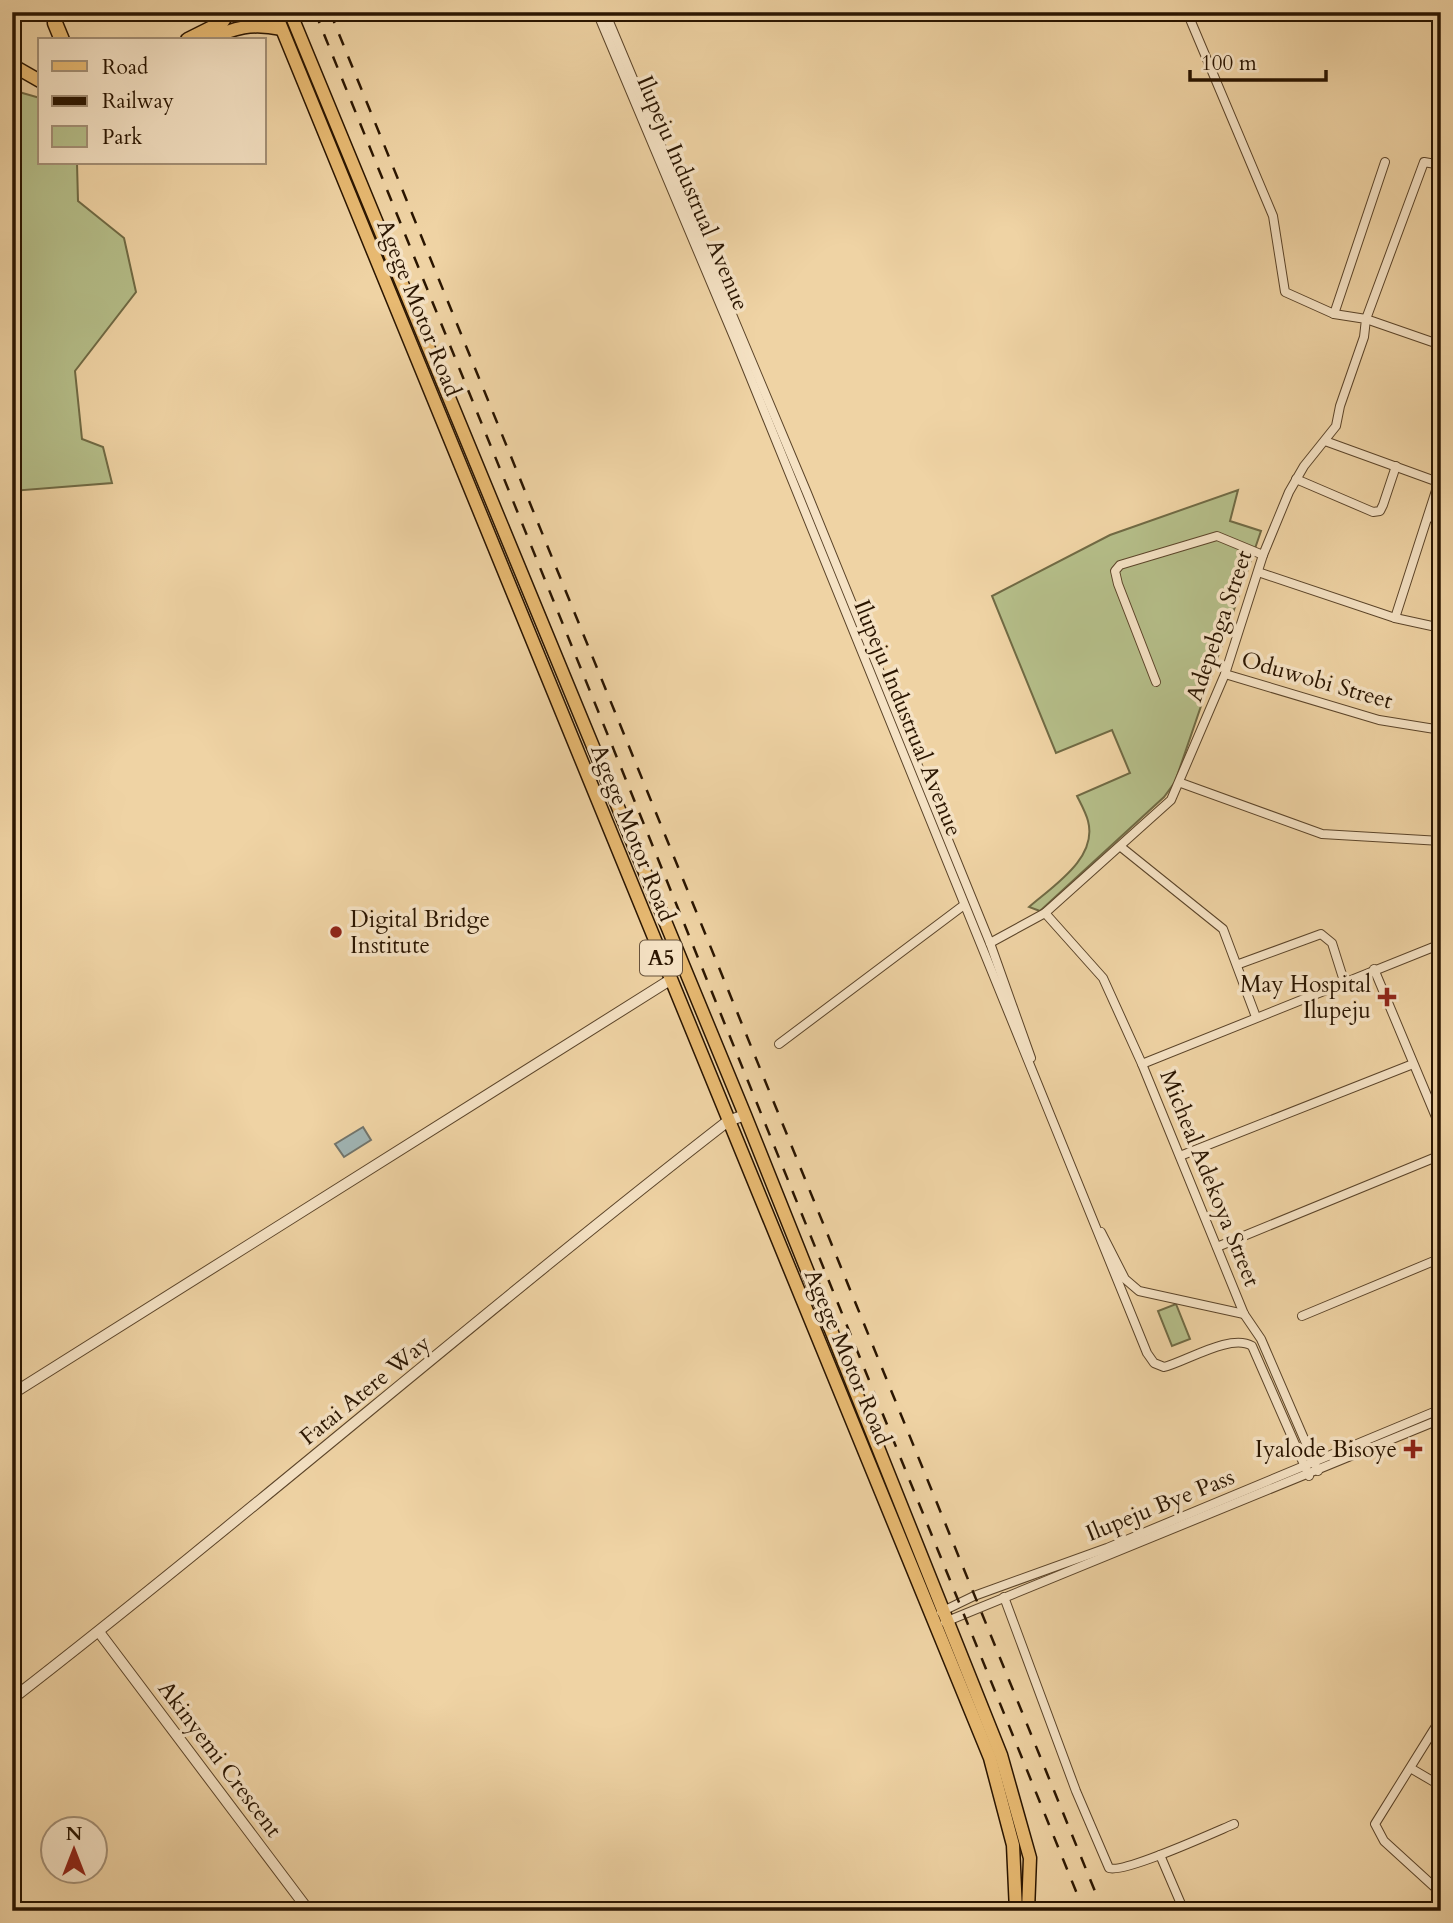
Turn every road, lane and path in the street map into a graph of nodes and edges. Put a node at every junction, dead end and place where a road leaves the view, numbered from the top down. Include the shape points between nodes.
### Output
1 (55, 12) edge
2 (228, 12) edge
3 (275, 12) edge
4 (290, 12) edge
5 (597, 12) edge
6 (605, 12) edge
7 (1187, 12) edge
8 (281, 29) junction
9 (61, 38) edge
10 (192, 38) edge
11 (213, 38) edge
12 (12, 65) edge
13 (38, 80) edge
14 (1385, 162) dead end
15 (1441, 165) edge
16 (366, 197) junction
17 (354, 205) junction
18 (1334, 314) junction
19 (1362, 318) junction
20 (1441, 345) edge
21 (1325, 441) junction
22 (1396, 466) junction
23 (1296, 479) junction
24 (1440, 479) edge
25 (1428, 517) junction
26 (1441, 519) edge
27 (1263, 555) junction
28 (1258, 572) junction
29 (1395, 618) junction
30 (1441, 628) edge
31 (1225, 674) junction
32 (1156, 682) dead end
33 (1441, 730) edge
34 (1181, 783) junction
35 (1441, 841) edge
36 (1121, 847) junction
37 (964, 905) junction
38 (1045, 913) junction
39 (990, 943) junction
40 (1441, 944) edge
41 (1239, 964) junction
42 (1374, 969) junction
43 (670, 980) junction
44 (1344, 981) junction
45 (1256, 1017) junction
46 (779, 1044) dead end
47 (1413, 1063) junction
48 (1142, 1064) junction
49 (745, 1115) junction
50 (728, 1121) junction
51 (1441, 1129) edge
52 (1441, 1155) edge
53 (1180, 1156) junction
54 (1217, 1247) junction
55 (1441, 1258) edge
56 (1244, 1314) junction
57 (1302, 1316) dead end
58 (12, 1394) edge
59 (1441, 1409) edge
60 (1441, 1419) edge
61 (1314, 1463) junction
62 (1318, 1471) junction
63 (1307, 1472) junction
64 (1004, 1597) junction
65 (946, 1616) junction
66 (933, 1622) junction
67 (99, 1632) junction
68 (12, 1699) edge
69 (1441, 1718) edge
70 (1412, 1769) junction
71 (1441, 1786) edge
72 (1234, 1824) dead end
73 (1160, 1854) junction
74 (1441, 1893) edge
75 (309, 1911) edge
76 (1016, 1911) edge
77 (1028, 1911) edge
78 (1184, 1911) edge

1 - 9 highway
2 - 10 highway via 220,24
3 - 8 main road, Agege Motor Road / A5
4 - 16 main road, Agege Motor Road / A5
5 - 37 street, Ilupeju Industrual Avenue
6 - 39 street, Ilupeju Industrual Avenue
7 - 18 street via 1273,216 1285,292
8 - 11 main road via 251,26
8 - 17 main road, Agege Motor Road / A5
12 - 13 main road
14 - 18 street
15 - 19 street, Adepebga Street via 1424,162
16 - 17 main road
16 - 49 main road, Agege Motor Road / A5
17 - 43 main road, Agege Motor Road / A5
18 - 19 street
19 - 20 street
19 - 21 street, Adepebga Street via 1364,337 1336,426
21 - 22 street
21 - 23 street, Adepebga Street
22 - 23 street via 1383,505 1373,512
22 - 24 street
23 - 27 street, Adepebga Street
24 - 25 street
25 - 26 street
25 - 29 street
27 - 28 street, Adepebga Street
27 - 32 street via 1217,536 1120,565 1115,571 1118,584
28 - 29 street
28 - 31 street, Adepebga Street
29 - 30 street
31 - 33 street, Oduwobi Street via 1379,720
31 - 34 street, Adepebga Street
34 - 35 street via 1322,834
34 - 36 street, Adepebga Street via 1165,807
36 - 38 street, Adepebga Street
36 - 41 street via 1213,918
37 - 46 street
37 - 63 street, Ilupeju Industrual Avenue via 1146,1353 1164,1367 1230,1343 1242,1341 1252,1346
38 - 39 street, Adepebga Street
38 - 48 street, Micheal Adekoya Street via 1103,978
39 - 56 street, Ilupeju Industrual Avenue via 1056,1124 1125,1279 1139,1291
40 - 42 street
41 - 44 street via 1321,934 1332,943
41 - 45 street
42 - 44 street
42 - 47 street
43 - 50 main road, Agege Motor Road / A5
43 - 58 street
44 - 45 street
45 - 48 street
47 - 51 street
47 - 53 street
48 - 53 street, Micheal Adekoya Street
49 - 50 street, Fatai Atere Way
49 - 65 main road, Agege Motor Road / A5
50 - 66 main road, Agege Motor Road / A5
50 - 67 street, Fatai Atere Way
52 - 54 street
53 - 54 street, Micheal Adekoya Street
54 - 56 street, Micheal Adekoya Street
55 - 57 street
56 - 61 street, Micheal Adekoya Street via 1261,1339
59 - 61 street, Ilupeju Bye Pass
60 - 62 street, Ilupeju Bye Pass
61 - 62 street, Micheal Adekoya Street
61 - 63 street, Ilupeju Bye Pass
62 - 63 street, Ilupeju Bye Pass
63 - 64 street, Ilupeju Bye Pass
63 - 65 street, Ilupeju Bye Pass via 974,1596
64 - 65 street, Ilupeju Bye Pass
64 - 73 street via 1109,1868 1119,1869
65 - 66 street, Ilupeju Bye Pass
65 - 77 main road, Agege Motor Road / A5 via 1016,1801 1030,1858
66 - 76 main road, Agege Motor Road / A5 via 998,1784 1013,1845
67 - 68 street, Fatai Atere Way
67 - 75 street, Akinyemi Crescent
69 - 70 street
70 - 71 street
70 - 74 street via 1375,1824 1384,1841
72 - 73 street
73 - 78 street

